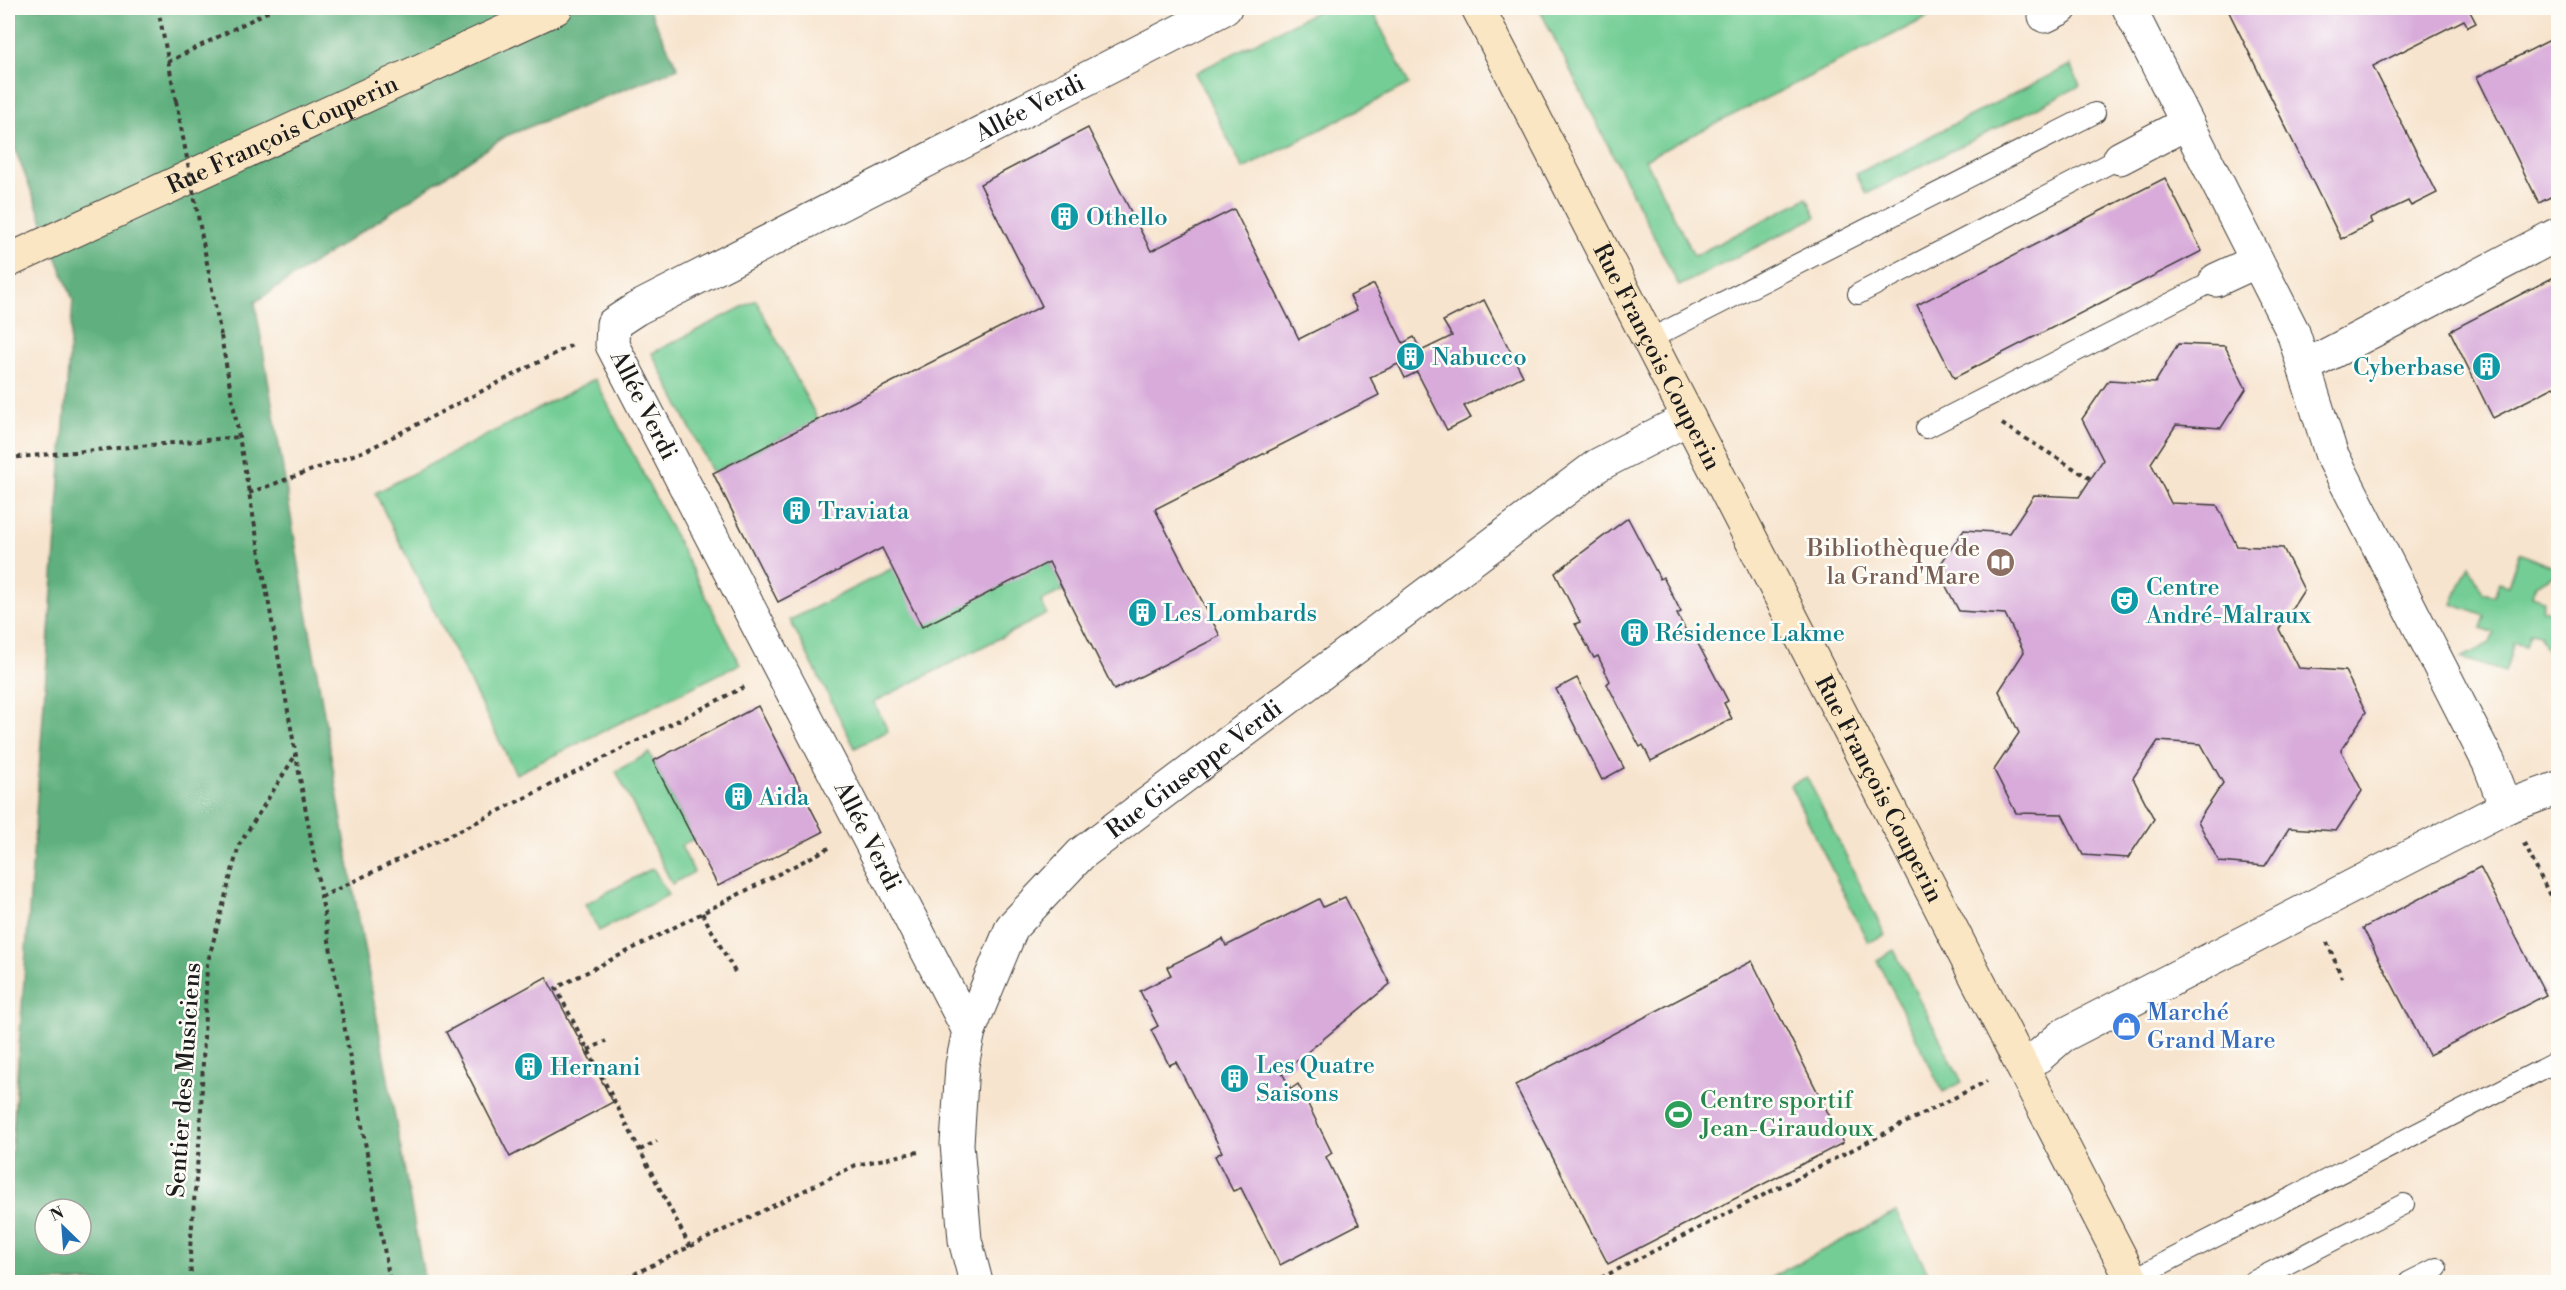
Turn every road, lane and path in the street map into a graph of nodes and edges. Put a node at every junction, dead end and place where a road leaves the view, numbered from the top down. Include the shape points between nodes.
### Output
1 (158, 8) edge
2 (275, 8) edge
3 (556, 8) edge
4 (1225, 8) edge
5 (1478, 8) edge
6 (2129, 8) edge
7 (168, 62) junction
8 (2095, 113) dead end
9 (2187, 123) junction
10 (2120, 158) joint
11 (2559, 234) edge
12 (8, 261) edge
13 (2257, 261) junction
14 (2216, 280) joint
15 (1858, 294) dead end
16 (612, 335) junction
17 (1648, 340) junction
18 (2304, 367) junction
19 (1970, 405) junction
20 (1689, 418) junction
21 (1926, 428) dead end
22 (239, 437) junction
23 (8, 458) edge
24 (2091, 479) dead end
25 (249, 493) junction
26 (781, 668) junction
27 (296, 755) junction
28 (2559, 788) edge
29 (2506, 807) junction
30 (865, 830) junction
31 (321, 897) junction
32 (2559, 912) edge
33 (702, 913) junction
34 (736, 974) dead end
35 (969, 1031) junction
36 (606, 1041) dead end
37 (588, 1050) junction
38 (2039, 1056) dead end
39 (2559, 1062) edge
40 (1995, 1078) dead end
41 (657, 1141) dead end
42 (957, 1144) junction
43 (640, 1150) junction
44 (2404, 1204) dead end
45 (690, 1246) junction
46 (2437, 1268) dead end
47 (2132, 1281) edge
48 (191, 1282) edge
49 (390, 1282) edge
50 (618, 1282) edge
51 (976, 1282) edge
52 (1593, 1282) edge
53 (2252, 1282) edge
54 (2409, 1282) edge

1 - 7 path
2 - 7 path
3 - 12 street, Rue François Couperin
4 - 16 street, Allée Verdi via 636,309 613,324
5 - 17 street, Rue François Couperin
6 - 9 street
7 - 22 path, bridge
8 - 17 lane
9 - 10 street
9 - 13 street
10 - 15 lane
11 - 18 street
13 - 14 street
13 - 18 street via 2293,332
14 - 19 lane
16 - 25 path via 573,345 367,450
16 - 26 street, Allée Verdi via 612,345
17 - 20 street, Rue François Couperin
18 - 29 street via 2331,453 2490,762
19 - 21 lane
19 - 24 path
20 - 35 street, Rue Giuseppe Verdi via 1598,465 1081,854 1012,927
20 - 47 street, Rue François Couperin
22 - 23 path
22 - 25 path
25 - 27 path
26 - 30 street, Allée Verdi
26 - 31 path
27 - 31 path
27 - 48 path, Sentier des Musiciens via 239,845 207,965
28 - 29 street
29 - 32 path
29 - 38 street via 2062,1036
30 - 33 path
30 - 35 street, Allée Verdi
31 - 49 path
33 - 34 path
33 - 37 path via 556,988
35 - 42 street, Rue Giuseppe Verdi via 962,1065
36 - 37 path
37 - 43 path
39 - 47 lane
40 - 52 path
41 - 43 path
42 - 45 path via 856,1165
42 - 51 street, Rue Giuseppe Verdi via 964,1240
43 - 45 path
44 - 53 lane
45 - 50 path
46 - 54 lane

